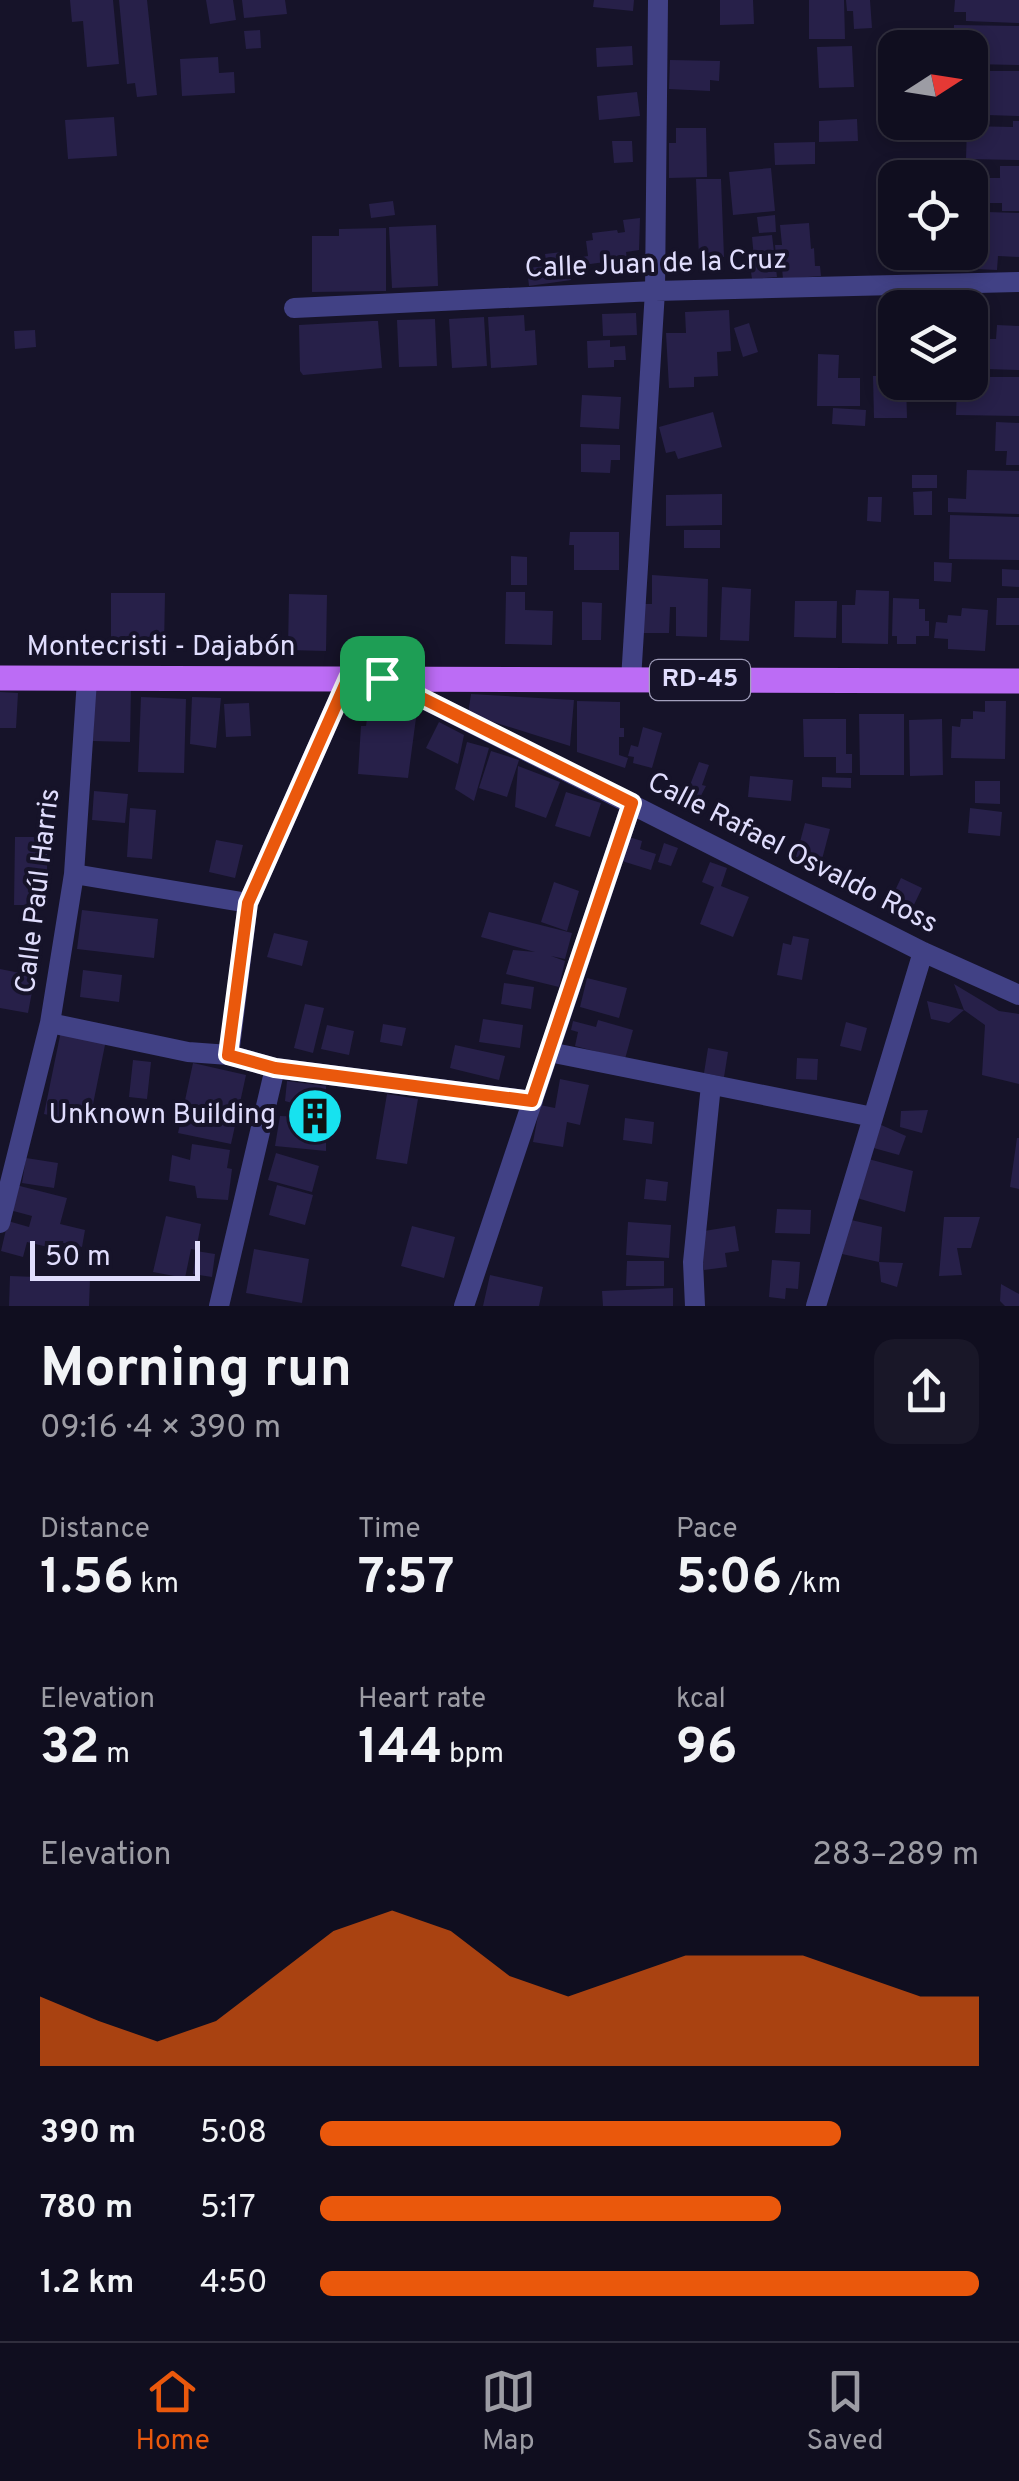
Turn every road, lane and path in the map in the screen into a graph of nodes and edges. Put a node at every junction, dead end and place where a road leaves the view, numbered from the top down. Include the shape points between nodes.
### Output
1 (658, 0) edge
2 (1019, 282) edge
3 (655, 291) junction
4 (294, 308) dead end
5 (0, 678) edge
6 (348, 678) junction
7 (382, 678) junction
8 (87, 680) junction
9 (631, 680) junction
10 (1019, 681) edge
11 (632, 803) junction
12 (74, 874) junction
13 (248, 903) junction
14 (923, 952) junction
15 (1019, 995) edge
16 (50, 1023) junction
17 (549, 1052) junction
18 (228, 1055) junction
19 (275, 1068) junction
20 (711, 1085) junction
21 (532, 1101) junction
22 (873, 1117) junction
23 (6, 1171) edge
24 (0, 1222) edge
25 (219, 1306) edge
26 (464, 1306) edge
27 (695, 1306) edge
28 (816, 1306) edge

1 - 3 street
2 - 3 street, Calle Juan de la Cruz
3 - 4 street, Calle Juan de la Cruz
3 - 9 street
5 - 8 main road, Montecristi - Dajabón / RD-45
6 - 7 main road, Montecristi - Dajabón / RD-45
6 - 8 main road, Montecristi - Dajabón / RD-45
6 - 13 street
7 - 9 main road, RD-45
7 - 11 street, Calle Rafael Osvaldo Ross
8 - 12 street, Calle Paúl Harris
9 - 10 main road, RD-45
11 - 14 street, Calle Rafael Osvaldo Ross
11 - 17 street
12 - 13 street
12 - 16 street, Calle Paúl Harris
13 - 18 street
14 - 15 street, Calle Rafael Osvaldo Ross
14 - 22 street
16 - 18 street
16 - 23 street, Calle Paúl Harris
17 - 20 street
17 - 21 street
18 - 19 street
19 - 21 street
19 - 25 street
20 - 22 street
20 - 27 street via 693,1262
21 - 26 street
22 - 28 street
23 - 24 street, Calle Paúl Harris

